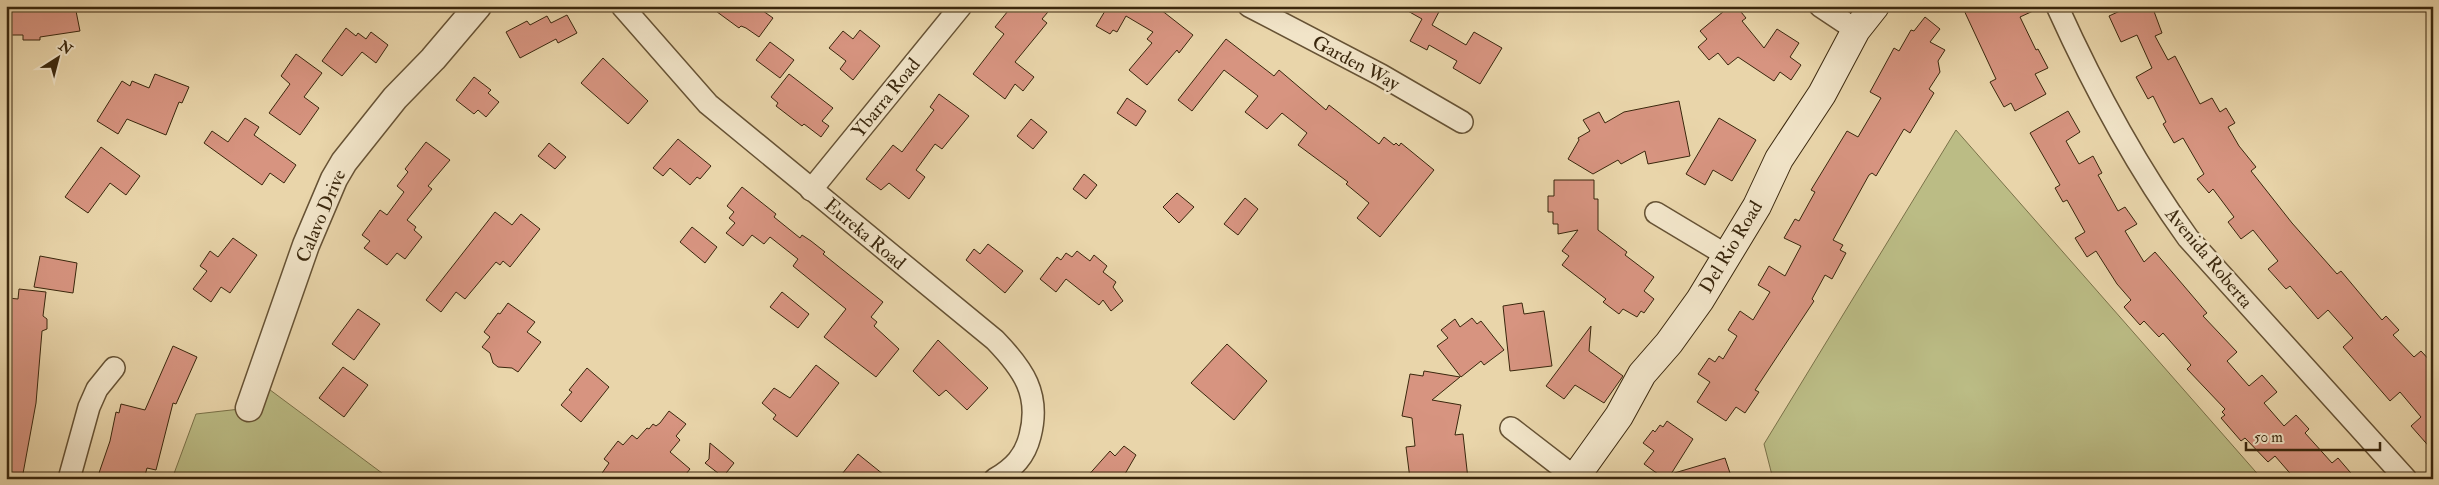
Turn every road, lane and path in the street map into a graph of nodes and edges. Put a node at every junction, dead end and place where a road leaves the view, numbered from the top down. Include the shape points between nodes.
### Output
1 (478, 6) edge
2 (622, 6) edge
3 (961, 6) edge
4 (1249, 6) edge
5 (1820, 6) edge
6 (1875, 6) edge
7 (2057, 6) edge
8 (1856, 30) junction
9 (1462, 122) dead end
10 (811, 190) junction
11 (1656, 213) dead end
12 (1726, 255) junction
13 (114, 368) dead end
14 (249, 408) dead end
15 (1511, 428) dead end
16 (1575, 478) edge
17 (69, 479) edge
18 (995, 479) edge
19 (2406, 479) edge

1 - 14 street, Calavo Drive via 395,98 334,179 306,245
2 - 10 street, Eureka Road via 708,104
3 - 10 street, Ybarra Road
4 - 9 street, Garden Way via 1380,74
5 - 8 street
6 - 8 main road, Del Rio Road
7 - 19 street, Avenida Roberta via 2130,151 2188,238
8 - 12 main road, Del Rio Road via 1822,94 1779,159 1757,206
10 - 18 street, Eureka Road via 1012,357 1035,406 1035,418 1026,452
11 - 12 street
12 - 16 main road, Del Rio Road via 1700,300 1642,374 1619,416
13 - 17 street via 97,389 89,407
15 - 16 street

